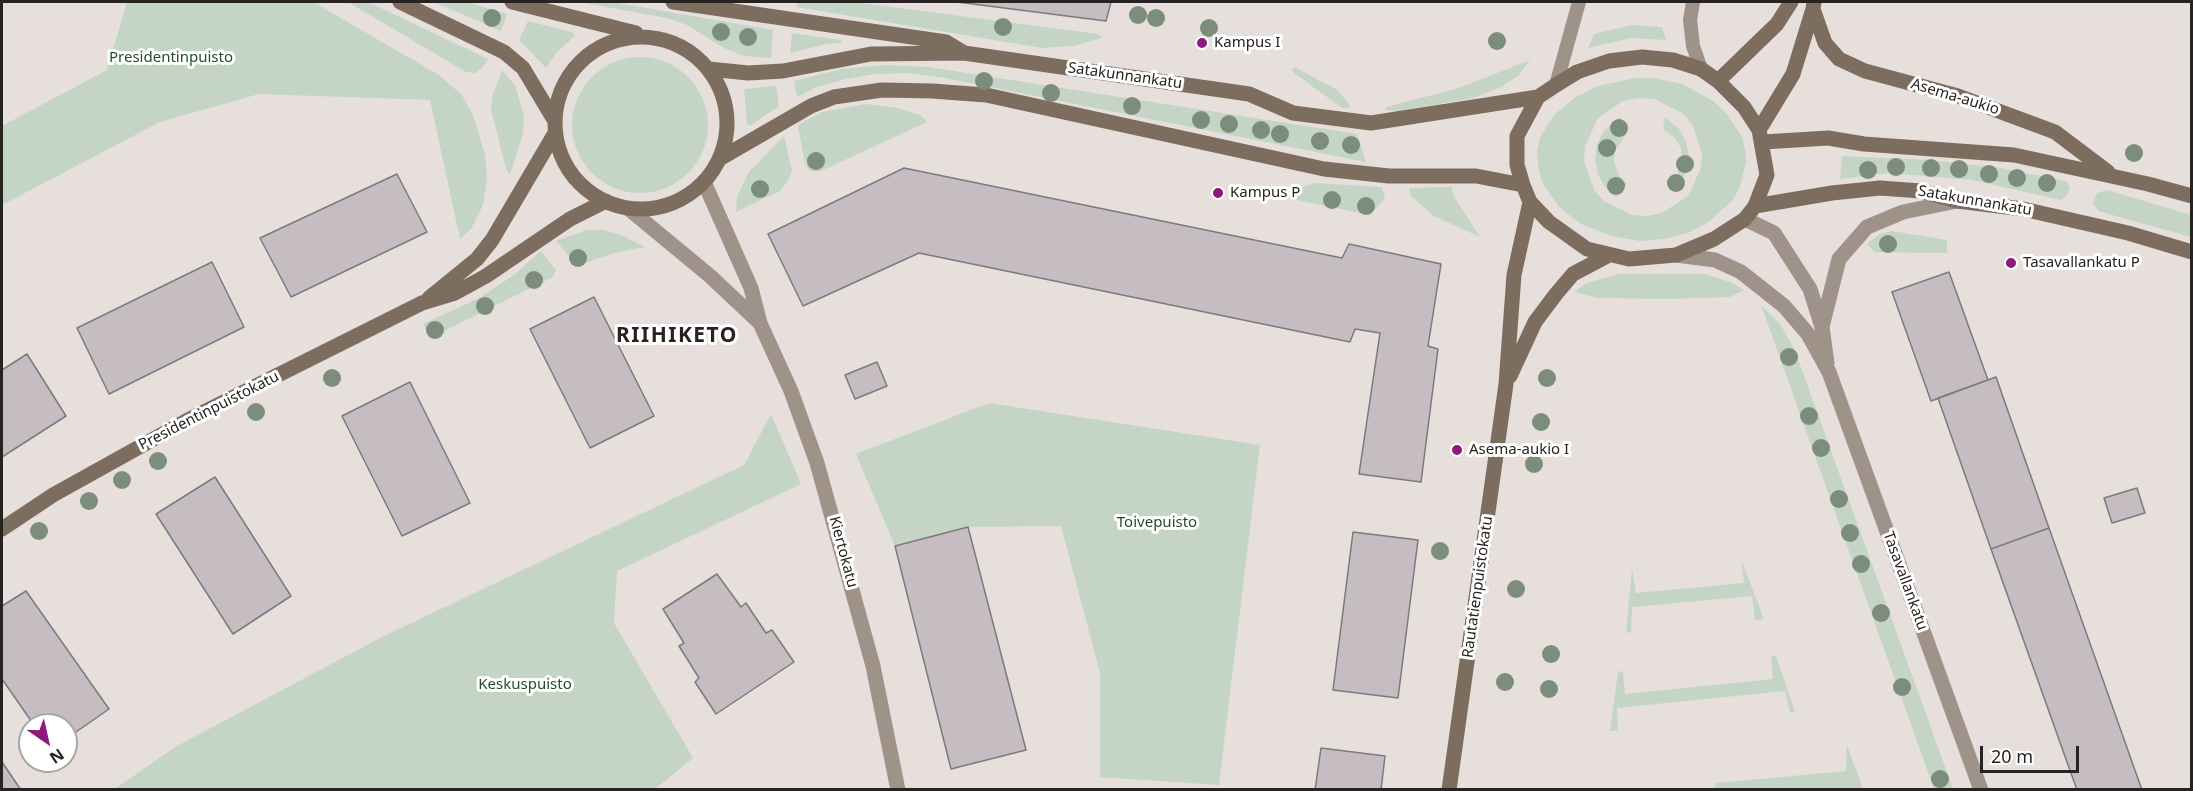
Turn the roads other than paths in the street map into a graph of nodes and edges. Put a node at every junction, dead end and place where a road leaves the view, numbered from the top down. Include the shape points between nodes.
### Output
1 (400, 2) edge
2 (512, 2) edge
3 (673, 2) edge
4 (1578, 2) edge
5 (1693, 2) edge
6 (1791, 2) edge
7 (1814, 5) edge
8 (651, 36) junction
9 (964, 53) junction
10 (709, 69) junction
11 (1701, 69) junction
12 (1718, 81) junction
13 (1556, 85) junction
14 (1538, 97) junction
15 (554, 125) junction
16 (1761, 136) junction
17 (721, 158) junction
18 (2113, 176) junction
19 (704, 182) junction
20 (1523, 185) junction
21 (2192, 196) edge
22 (606, 201) junction
23 (1530, 201) junction
24 (1957, 201) junction
25 (1755, 206) junction
26 (629, 209) junction
27 (1745, 219) junction
28 (2192, 252) edge
29 (1676, 255) junction
30 (1607, 256) junction
31 (422, 303) junction
32 (760, 323) junction
33 (1822, 327) junction
34 (1829, 372) junction
35 (1506, 384) junction
36 (2, 529) edge
37 (898, 789) edge
38 (1449, 789) edge
39 (1981, 789) edge

1 - 15 main road via 504,52 523,68
2 - 8 main road
3 - 9 main road via 946,42
4 - 13 lane
5 - 11 lane via 1693,46
6 - 12 main road via 1777,24
7 - 16 main road, Asema-aukio via 1793,74
7 - 18 main road, Asema-aukio via 1825,43 1839,59 1864,71 1959,96 2055,132
8 - 10 main road via 675,43
8 - 15 main road via 620,38 591,51 570,71 558,96
9 - 10 main road, Satakunnankatu via 871,54 748,73
9 - 14 main road, Satakunnankatu via 1249,94 1293,113 1371,123
10 - 17 main road via 721,88 728,122
11 - 12 main road
11 - 13 main road via 1673,60 1642,57 1577,72
12 - 16 main road via 1744,107
13 - 14 main road
14 - 20 main road via 1517,136 1516,165
15 - 22 main road via 556,146 569,172 592,195
15 - 31 main road, Presidentinpuistokatu via 492,240 477,259
16 - 18 main road via 1828,138 2014,155
16 - 25 main road via 1767,175
17 - 19 main road
17 - 20 main road via 811,106 834,97 882,90 932,91 986,95 1324,169 1389,176 1476,176
18 - 21 main road
19 - 26 main road via 687,197 660,208
19 - 32 street, Kiertokatu via 752,288
20 - 23 main road
22 - 26 main road
22 - 31 main road, Presidentinpuistokatu via 570,219 486,276 455,293
23 - 30 main road via 1566,237
23 - 35 main road, Rautatienpuistokatu via 1514,275
24 - 25 main road, Satakunnankatu via 1921,191 1880,188
24 - 28 main road, Satakunnankatu via 2023,209
24 - 33 street via 1903,212 1867,228 1839,259
25 - 27 main road
26 - 32 street, Kiertokatu via 711,276
27 - 29 main road via 1714,239
27 - 33 street via 1774,233 1810,289
29 - 30 main road via 1654,259
29 - 34 street via 1715,260 1760,285 1808,334
30 - 35 main road, Rautatienpuistokatu via 1573,274 1556,294 1535,322
31 - 36 main road, Presidentinpuistokatu via 186,421 53,495
32 - 37 street, Kiertokatu via 791,390 835,520 879,691
33 - 34 street
34 - 39 street, Tasavallankatu
35 - 38 main road, Rautatienpuistokatu

